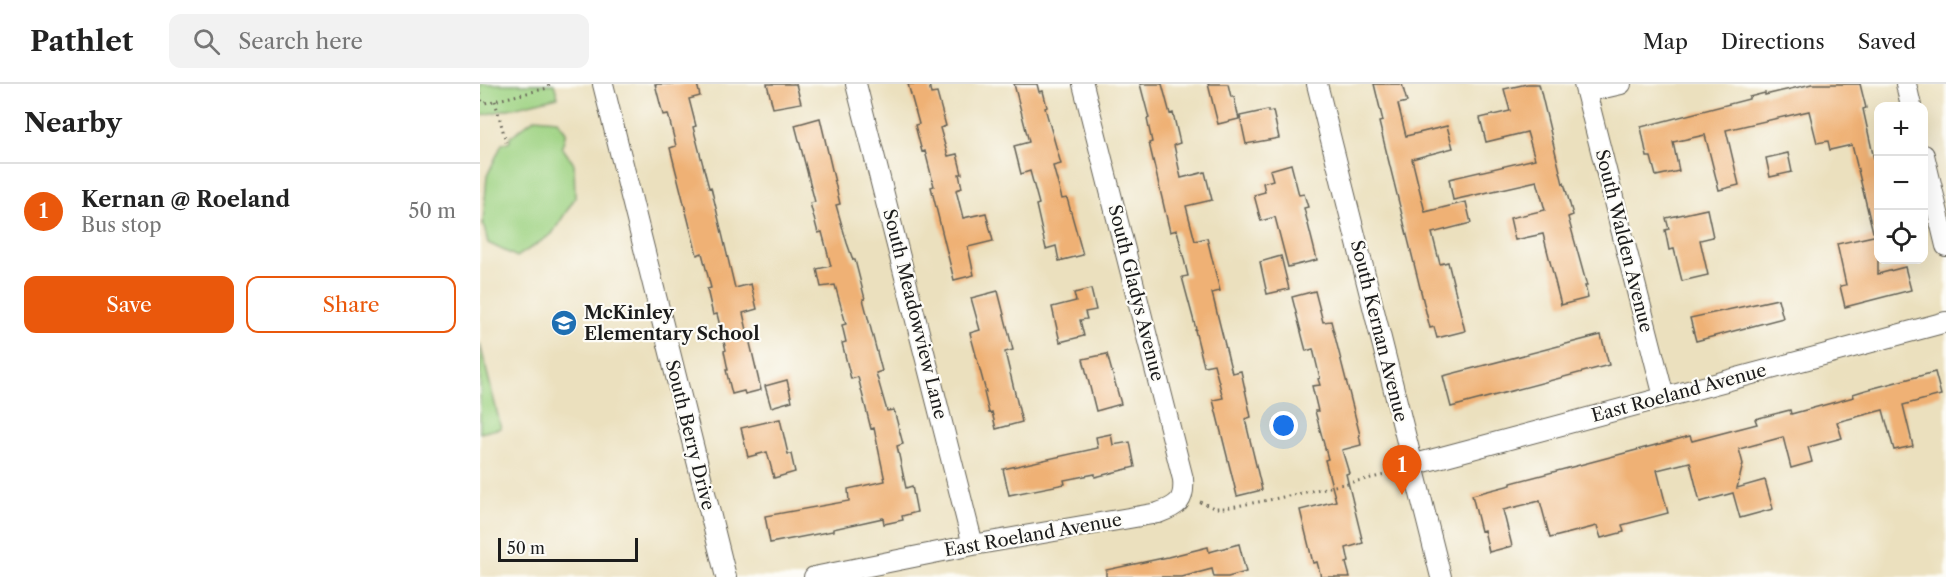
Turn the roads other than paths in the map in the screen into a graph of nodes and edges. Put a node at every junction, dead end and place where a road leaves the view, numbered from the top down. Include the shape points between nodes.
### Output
1 (603, 84) edge
2 (856, 84) edge
3 (1083, 84) edge
4 (1317, 84) edge
5 (1621, 84) edge
6 (1906, 84) edge
7 (1585, 88) edge
8 (1910, 102) edge
9 (1923, 156) edge
10 (1946, 246) edge
11 (1946, 322) edge
12 (1664, 398) junction
13 (1412, 465) junction
14 (1181, 499) joint
15 (973, 545) junction
16 (726, 577) edge
17 (814, 577) edge
18 (1441, 577) edge

1 - 16 street, South Berry Drive
2 - 15 street, South Meadowview Lane
3 - 14 street, South Gladys Avenue via 1183,479
4 - 13 street, South Kernan Avenue
5 - 7 street
6 - 8 street
7 - 12 street, South Walden Avenue
9 - 10 street
11 - 12 street, East Roeland Avenue
12 - 13 street, East Roeland Avenue
13 - 18 street, South Kernan Avenue
14 - 15 street, East Roeland Avenue via 1171,509 1158,513
15 - 17 street, East Roeland Avenue

